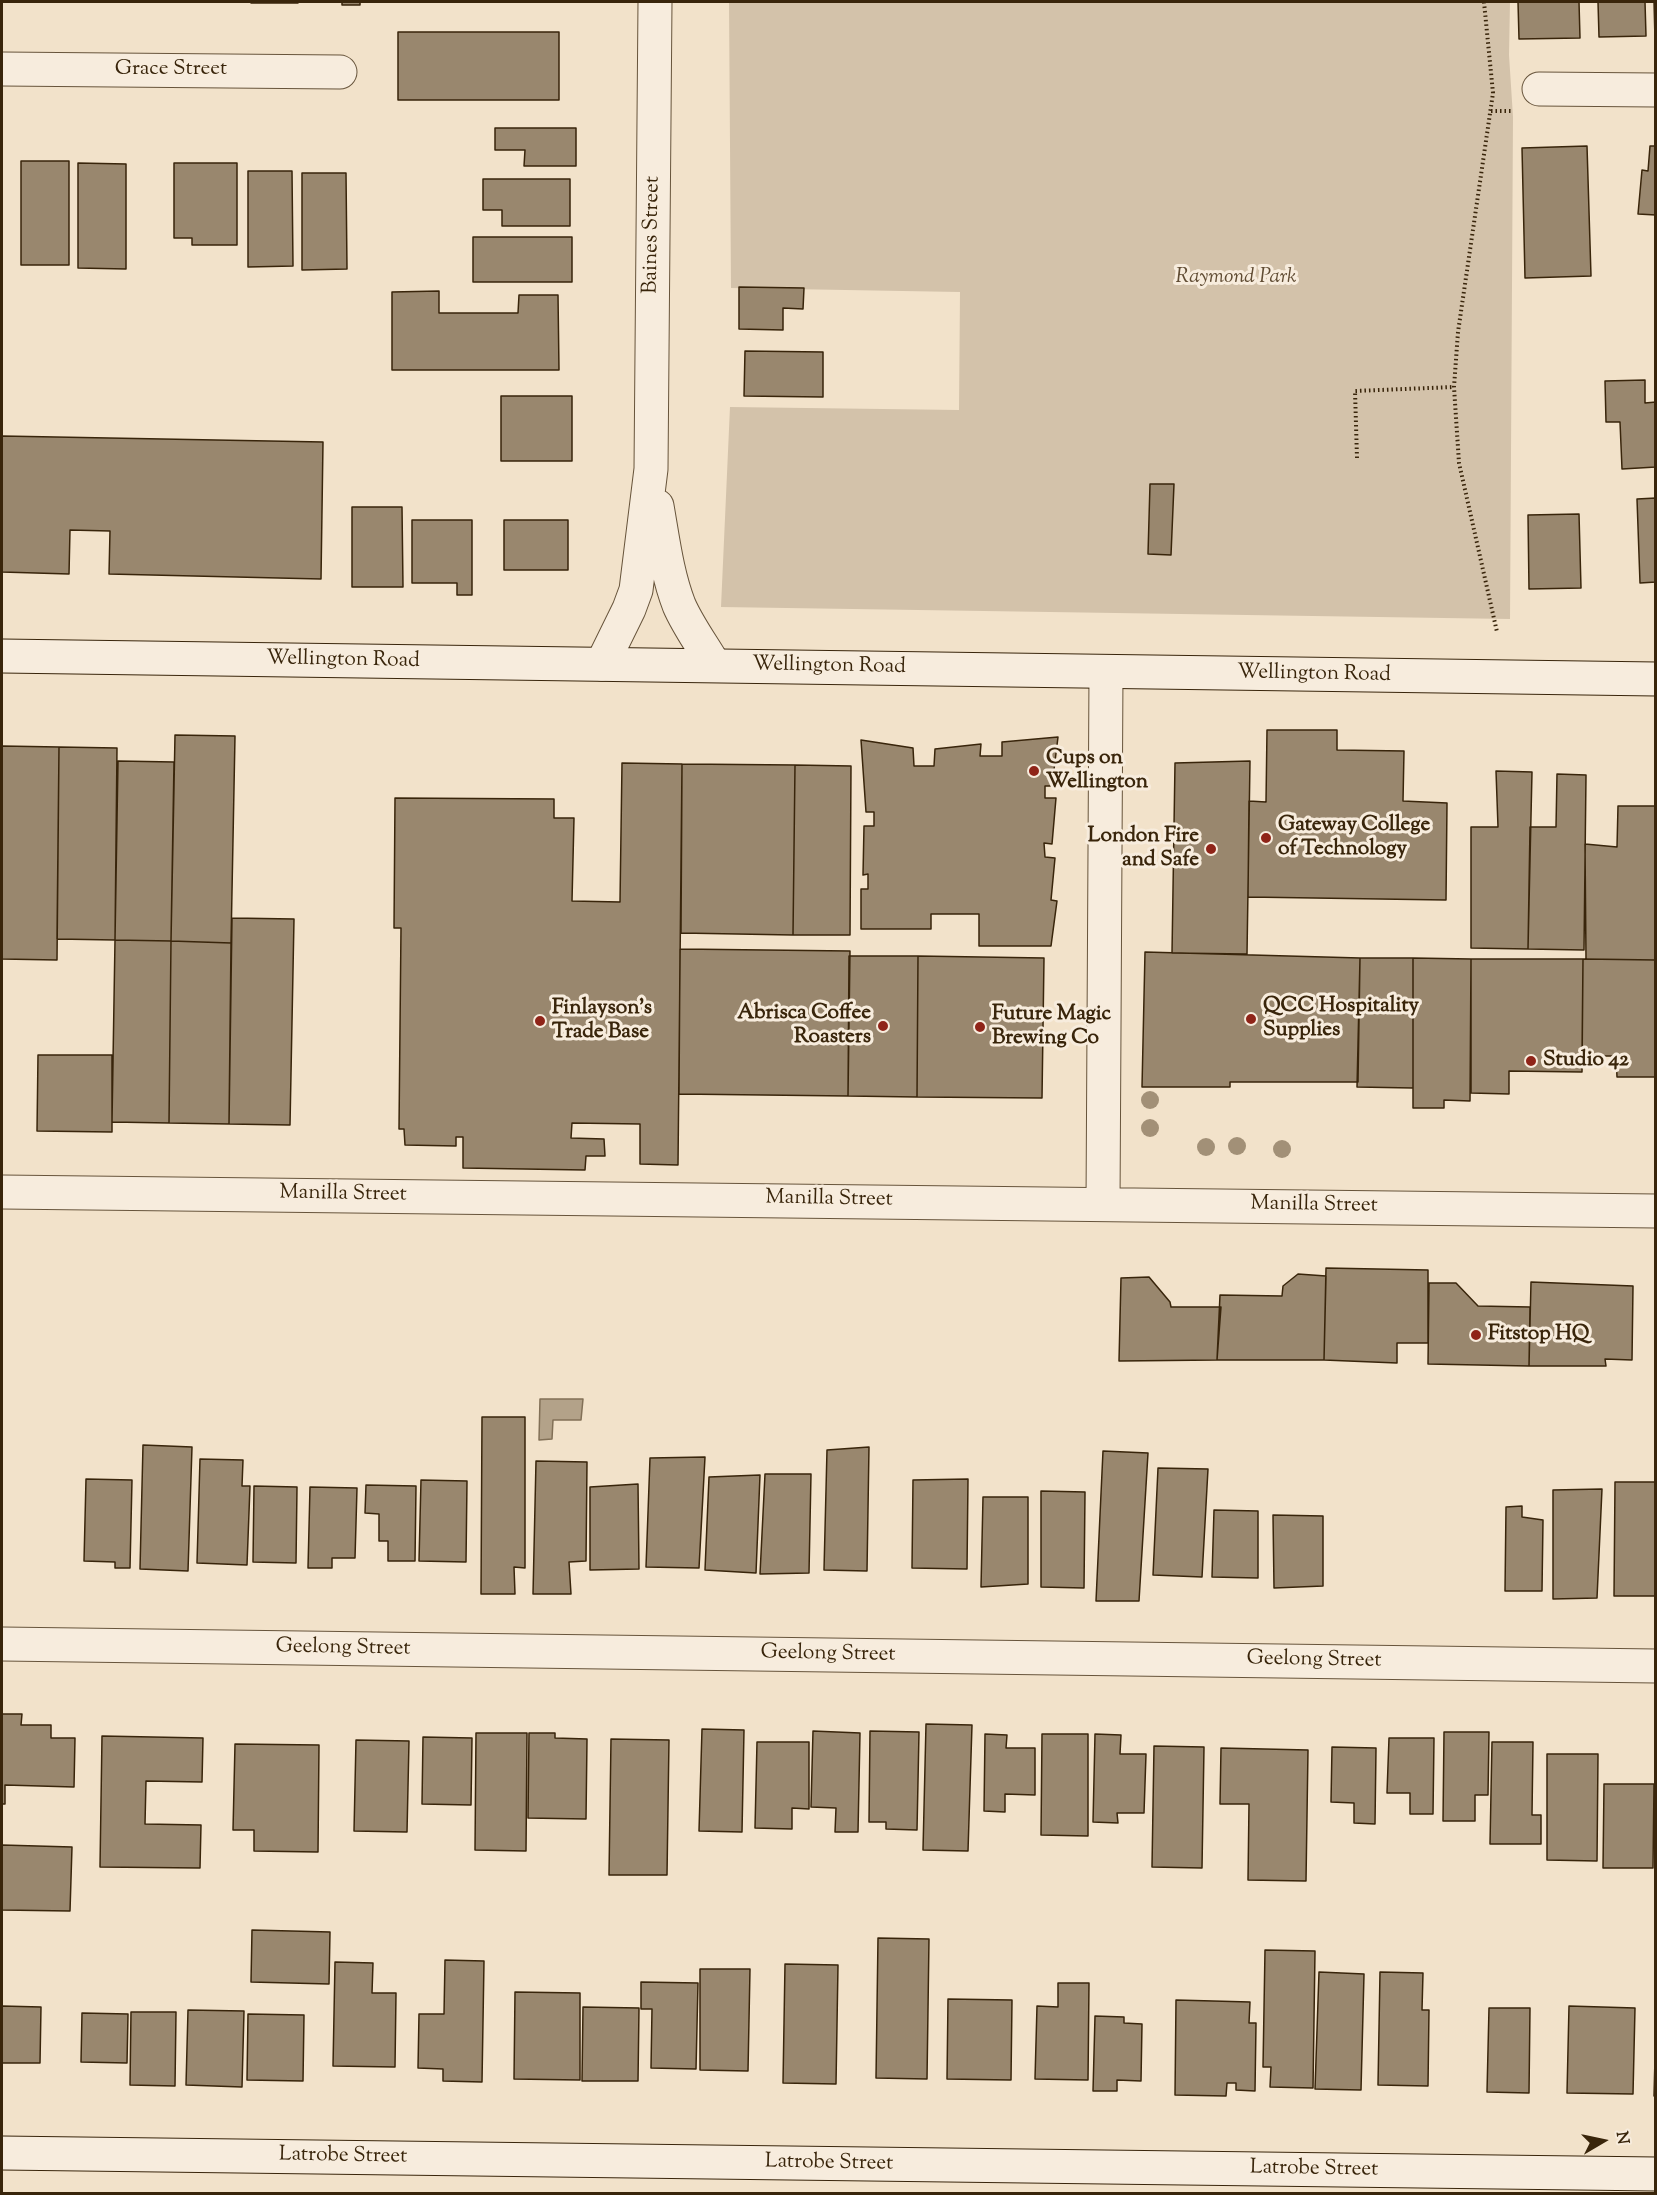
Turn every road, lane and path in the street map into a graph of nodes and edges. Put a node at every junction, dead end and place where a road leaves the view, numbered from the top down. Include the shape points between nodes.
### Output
1 (656, 2) edge
2 (1484, 2) edge
3 (2, 69) edge
4 (340, 72) dead end
5 (1539, 89) dead end
6 (1656, 90) edge
7 (1454, 387) junction
8 (1357, 458) dead end
9 (651, 469) junction
10 (1497, 632) dead end
11 (2, 656) edge
12 (602, 664) junction
13 (714, 665) junction
14 (1106, 673) junction
15 (1656, 679) edge
16 (2, 1192) edge
17 (1103, 1203) junction
18 (1656, 1211) edge
19 (2, 1644) edge
20 (1656, 1666) edge
21 (2, 2153) edge
22 (1656, 2174) edge

1 - 9 street, Baines Street
2 - 7 path via 1493,93 1458,332
3 - 4 street, Grace Street
5 - 6 street
7 - 8 path via 1355,391
7 - 10 path via 1460,463
9 - 12 street, Baines Street via 636,590
9 - 13 street, Baines Street via 675,593
11 - 12 street, Wellington Road
12 - 13 street, Wellington Road
13 - 14 street, Wellington Road
14 - 15 street, Wellington Road
14 - 17 street
16 - 17 street, Manilla Street
17 - 18 street, Manilla Street
19 - 20 street, Geelong Street
21 - 22 street, Latrobe Street

